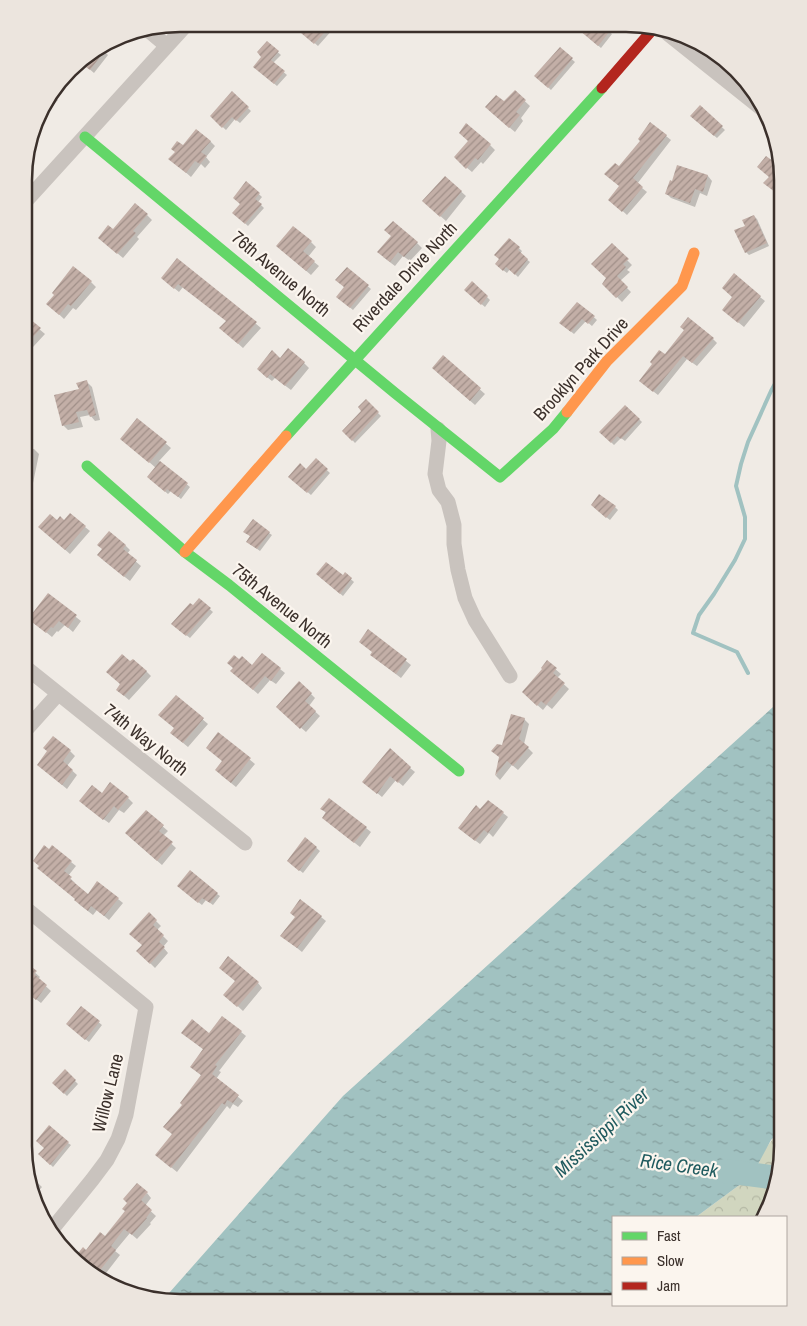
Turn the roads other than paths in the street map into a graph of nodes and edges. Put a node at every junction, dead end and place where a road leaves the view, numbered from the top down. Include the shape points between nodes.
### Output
1 (179, 33) edge
2 (155, 35) edge
3 (648, 35) edge
4 (679, 43) edge
5 (167, 46) junction
6 (750, 99) edge
7 (85, 137) junction
8 (33, 193) edge
9 (694, 253) dead end
10 (355, 360) junction
11 (438, 428) junction
12 (87, 466) dead end
13 (500, 477) joint
14 (185, 552) junction
15 (33, 673) edge
16 (510, 676) dead end
17 (58, 694) junction
18 (33, 722) edge
19 (459, 771) dead end
20 (245, 843) dead end
21 (33, 914) edge
22 (56, 1225) edge

1 - 5 street
2 - 5 street
3 - 10 street, Riverdale Drive North
4 - 6 street
5 - 7 street
7 - 8 street
7 - 10 street, 76th Avenue North
9 - 13 street, Brooklyn Park Drive via 682,286 607,361 552,429
10 - 11 street, 76th Avenue North
10 - 14 street, Riverdale Drive North
11 - 13 street, 76th Avenue North
11 - 16 street via 434,474 439,490 448,502 454,525 454,544 465,598
12 - 14 street, 75th Avenue North
14 - 19 street, 75th Avenue North
15 - 17 street, 74th Way North
17 - 18 street
17 - 20 street, 74th Way North
21 - 22 street, Willow Lane via 146,1007 126,1115 118,1139 107,1160

